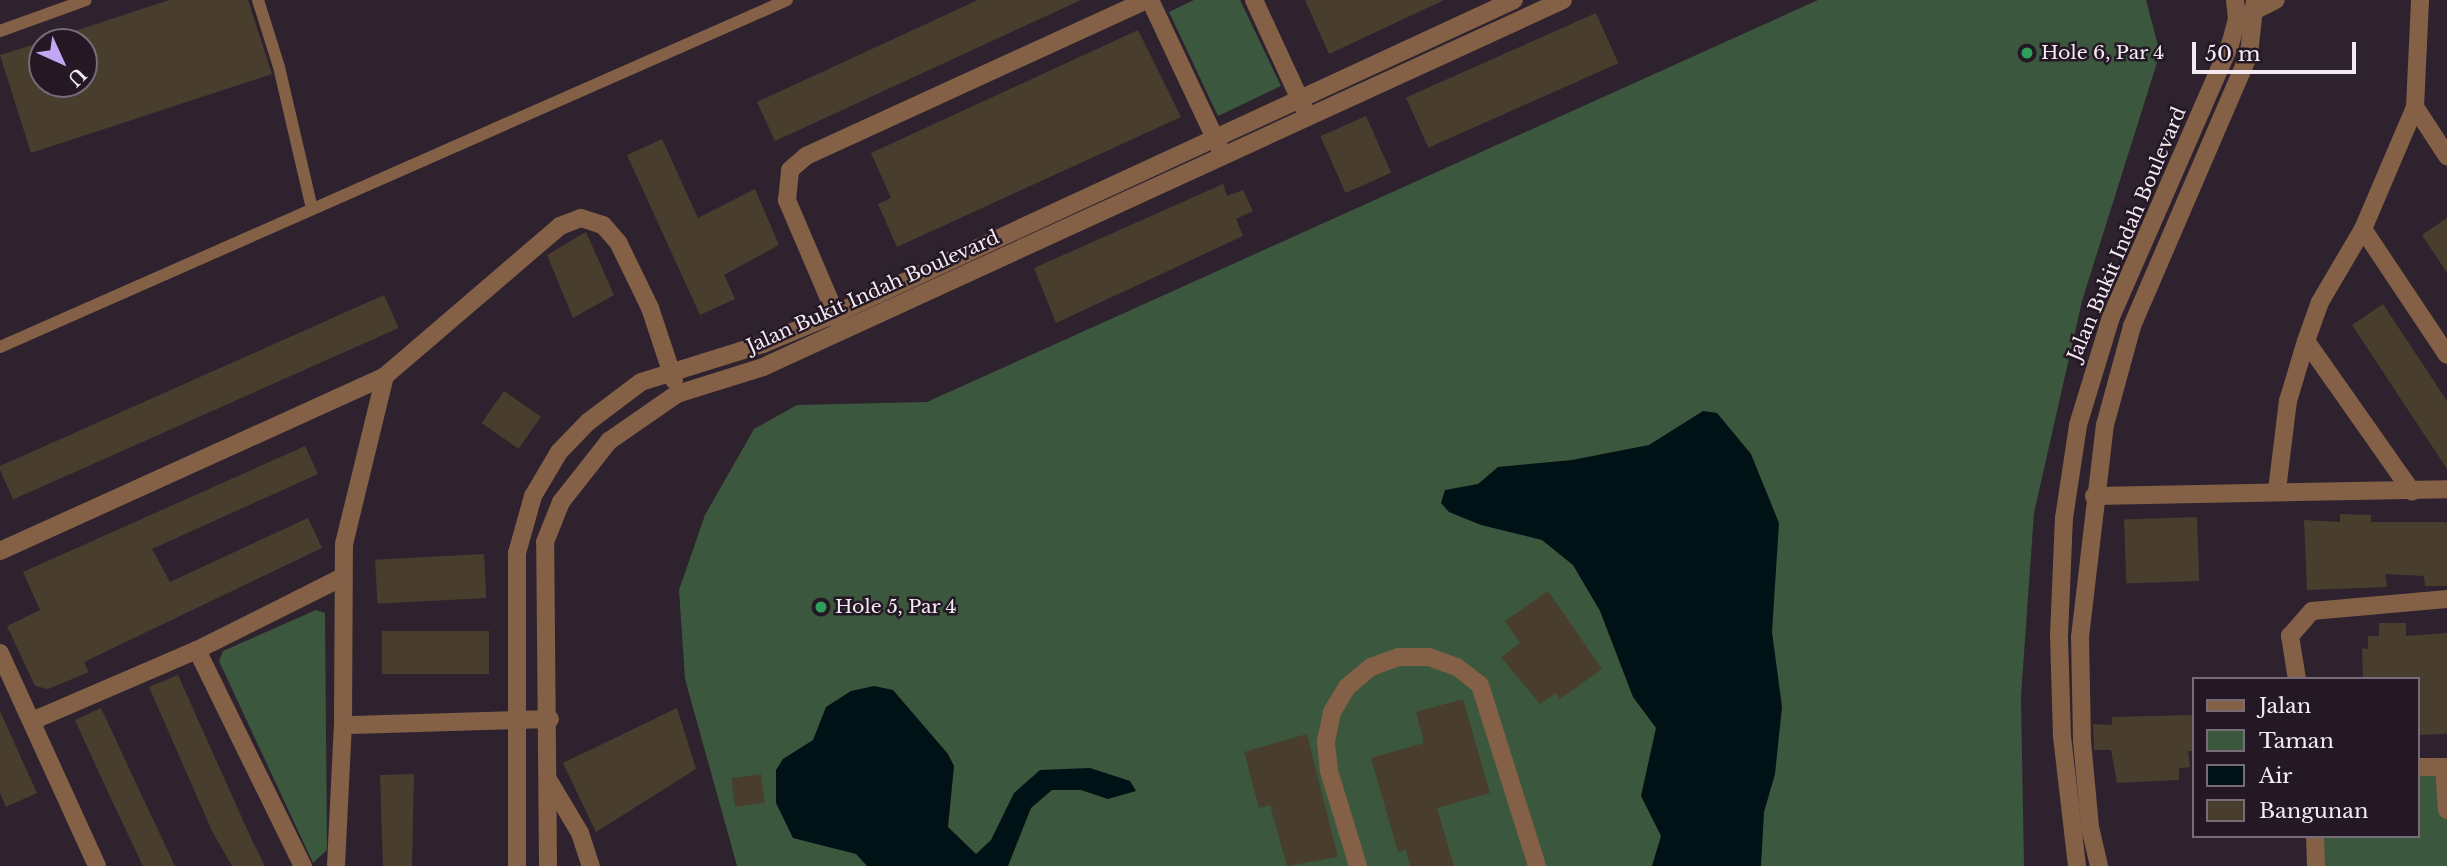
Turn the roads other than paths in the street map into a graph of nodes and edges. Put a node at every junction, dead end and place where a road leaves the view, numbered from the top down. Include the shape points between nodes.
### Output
1 (86, 0) edge
2 (258, 0) edge
3 (787, 0) edge
4 (1149, 0) edge
5 (1254, 0) edge
6 (1514, 0) edge
7 (1563, 0) edge
8 (2235, 0) edge
9 (2276, 0) edge
10 (2420, 0) edge
11 (2256, 5) edge
12 (2237, 19) junction
13 (0, 31) edge
14 (1301, 99) junction
15 (2415, 107) junction
16 (1308, 117) junction
17 (1215, 138) junction
18 (1223, 156) junction
19 (2447, 156) edge
20 (312, 209) junction
21 (2363, 229) junction
22 (839, 322) junction
23 (2306, 341) junction
24 (0, 347) edge
25 (2447, 355) edge
26 (673, 370) junction
27 (385, 376) junction
28 (677, 394) junction
29 (2447, 489) edge
30 (2277, 490) junction
31 (2412, 492) junction
32 (2094, 496) junction
33 (0, 551) edge
34 (341, 578) junction
35 (2447, 599) edge
36 (197, 650) junction
37 (0, 653) edge
38 (2297, 677) edge
39 (518, 717) junction
40 (550, 719) junction
41 (32, 721) junction
42 (343, 725) junction
43 (2419, 767) edge
44 (2445, 767) edge
45 (549, 781) junction
46 (2447, 810) edge
47 (2315, 838) edge
48 (97, 866) edge
49 (303, 866) edge
50 (336, 866) edge
51 (517, 866) edge
52 (548, 866) edge
53 (591, 866) edge
54 (1358, 866) edge
55 (1536, 866) edge
56 (2077, 866) edge
57 (2099, 866) edge
58 (2316, 866) edge

1 - 13 lane
2 - 20 lane
3 - 20 lane
4 - 17 street
4 - 22 street via 806,156 790,170 787,200
5 - 14 street
6 - 14 street
7 - 16 street, Jalan Bukit Indah Boulevard
8 - 12 street, Jalan Bukit Indah Boulevard
9 - 11 street
10 - 15 street
11 - 12 street
11 - 32 street via 2249,54 2234,95 2132,326 2105,425
12 - 56 street, Jalan Bukit Indah Boulevard via 2215,83 2111,317 2078,425 2064,518 2059,636 2062,737
14 - 16 street
14 - 17 street
15 - 19 street
15 - 21 street
16 - 18 street, Jalan Bukit Indah Boulevard
17 - 18 street
17 - 22 street
18 - 22 street, Jalan Bukit Indah Boulevard
20 - 24 lane
21 - 23 street via 2320,302
21 - 25 street
22 - 26 street
22 - 28 street, Jalan Bukit Indah Boulevard via 763,367
23 - 30 street via 2288,401
23 - 31 street
26 - 27 street via 618,242 603,225 581,218 560,226
26 - 28 street
26 - 39 street via 642,382 588,422 559,452 533,496 516,553
27 - 33 street
27 - 34 street via 344,544
28 - 40 street, Jalan Bukit Indah Boulevard via 629,425 583,469 561,502 545,541
29 - 31 street
30 - 31 street
30 - 32 street
32 - 57 street via 2080,637 2082,740 2090,827
34 - 36 street
34 - 42 street
35 - 38 street via 2312,611 2290,636
36 - 41 street
36 - 49 street
37 - 41 street
39 - 40 street
39 - 42 street
39 - 51 street
40 - 45 street, Jalan Bukit Indah Boulevard
41 - 48 street
42 - 50 street
43 - 44 street
44 - 46 street
45 - 52 street, Jalan Bukit Indah Boulevard
45 - 53 street via 580,833
47 - 58 street
54 - 55 street via 1329,771 1326,741 1332,712 1348,687 1371,667 1399,657 1429,657 1457,667 1480,685

